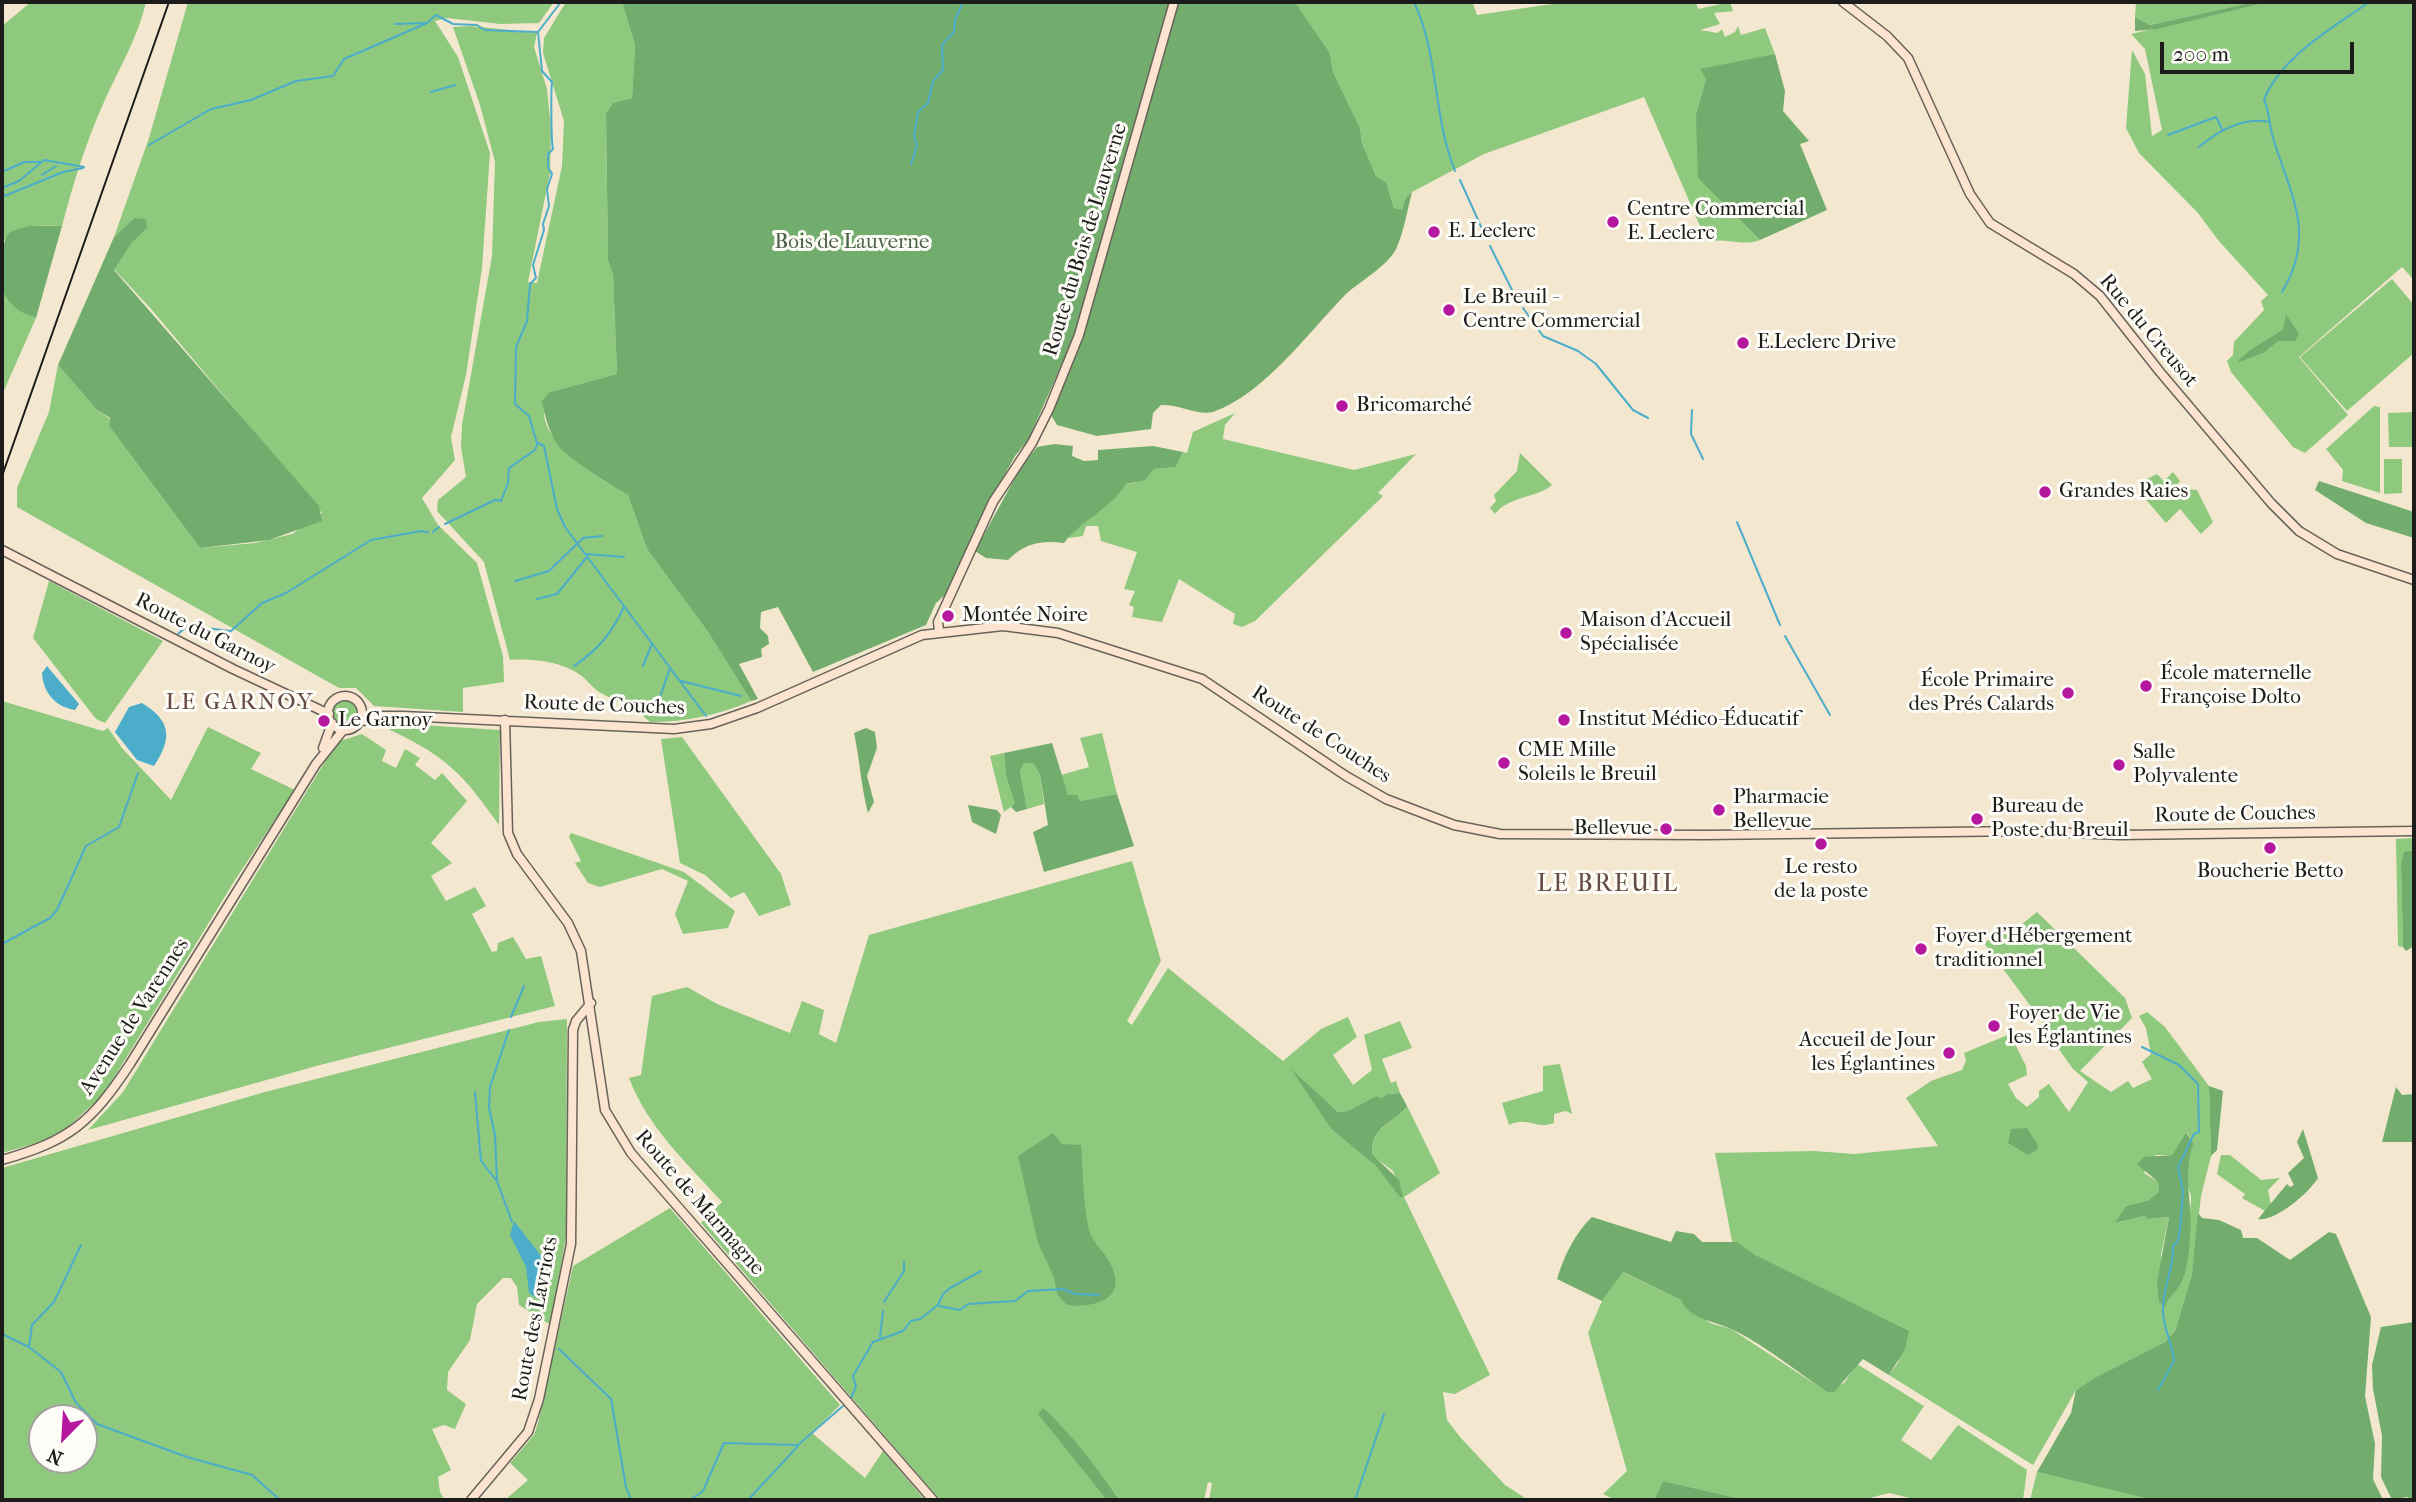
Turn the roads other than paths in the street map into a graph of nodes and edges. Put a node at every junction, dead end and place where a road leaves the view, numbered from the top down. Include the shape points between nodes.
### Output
1 (1174, 2) edge
2 (1843, 2) edge
3 (2, 550) edge
4 (2414, 580) edge
5 (939, 631) junction
6 (306, 702) junction
7 (332, 703) junction
8 (361, 707) junction
9 (329, 714) junction
10 (403, 716) junction
11 (505, 720) junction
12 (359, 722) junction
13 (332, 723) junction
14 (344, 729) junction
15 (316, 764) junction
16 (2414, 831) edge
17 (591, 1003) junction
18 (2, 1160) edge
19 (471, 1500) edge
20 (933, 1500) edge

1 - 5 main road, Route du Bois de Lauverne via 1079,335 1032,443 993,502 938,622
2 - 4 main road, Rue du Creusot via 1908,58 1965,184 1990,223 2074,274 2100,296 2280,514 2299,531 2337,554
3 - 6 main road, Route du Garnoy
5 - 11 main road, Route de Couches via 879,652 757,708 698,727
5 - 16 main road, Route de Couches via 1003,626 1041,629 1176,669 1212,684 1386,799 1436,819 1500,834
6 - 7 main road, Route du Garnoy
6 - 9 main road, Route du Garnoy
7 - 8 main road via 345,696
7 - 9 main road
8 - 10 main road, Route de Couches
8 - 12 main road
9 - 13 main road
10 - 11 main road, Route de Couches
10 - 12 main road, Route de Couches
11 - 17 main road, Route de Marmagne via 509,834 517,854 576,938
12 - 14 main road
13 - 14 main road
13 - 15 main road
14 - 15 main road
15 - 18 main road, Avenue de Varennes via 101,1105 60,1140
17 - 19 main road, Route des Lavriots via 573,1030 570,1244 539,1399 528,1432
17 - 20 main road, Route de Marmagne via 604,1101 615,1130

